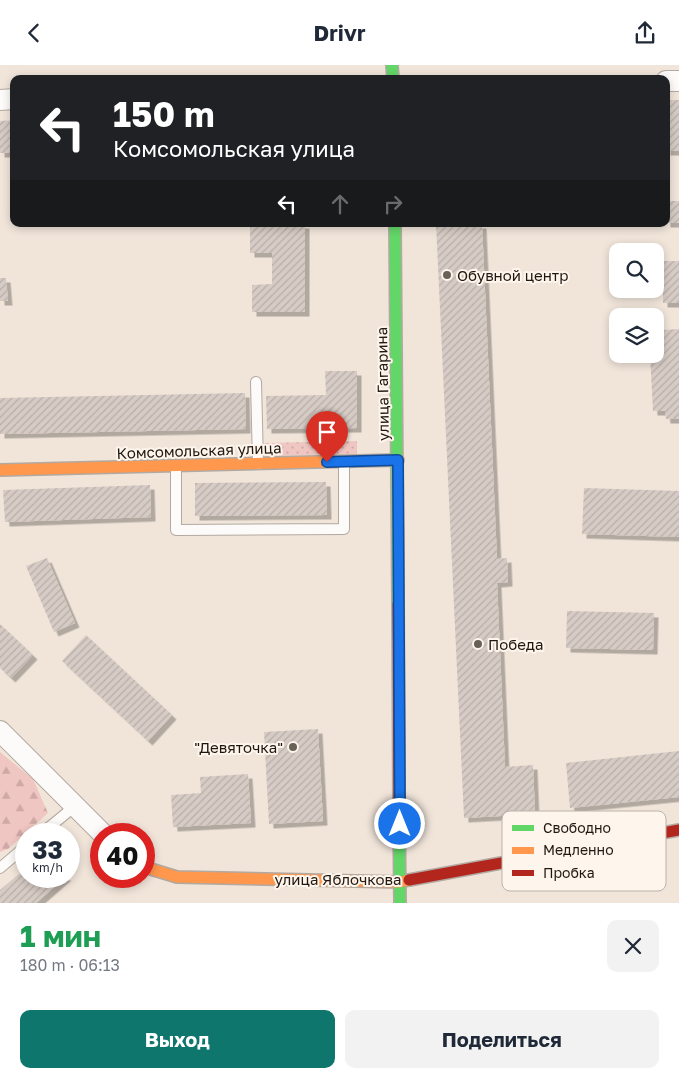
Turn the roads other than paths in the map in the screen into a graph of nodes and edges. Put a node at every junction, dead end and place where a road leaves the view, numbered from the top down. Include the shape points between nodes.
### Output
1 (395, 227) edge
2 (256, 382) dead end
3 (398, 460) junction
4 (344, 461) junction
5 (258, 463) junction
6 (176, 466) junction
7 (0, 470) edge
8 (0, 731) edge
9 (75, 806) junction
10 (54, 823) edge
11 (92, 823) edge
12 (679, 831) edge
13 (666, 833) edge
14 (15, 855) edge
15 (502, 863) edge
16 (0, 868) edge
17 (155, 870) edge
18 (400, 881) junction
19 (400, 903) edge

1 - 3 street, улица Гагарина
2 - 5 lane
3 - 4 street, Комсомольская улица
3 - 18 street, улица Гагарина
4 - 5 street, Комсомольская улица
4 - 6 lane via 344,529 176,530
5 - 6 street, Комсомольская улица
6 - 7 street, Комсомольская улица
8 - 9 street
9 - 10 lane
9 - 11 street
12 - 13 street, улица Яблочкова
14 - 16 lane
15 - 18 street, улица Яблочкова
17 - 18 street, улица Яблочкова via 177,877
18 - 19 street, улица Гагарина

